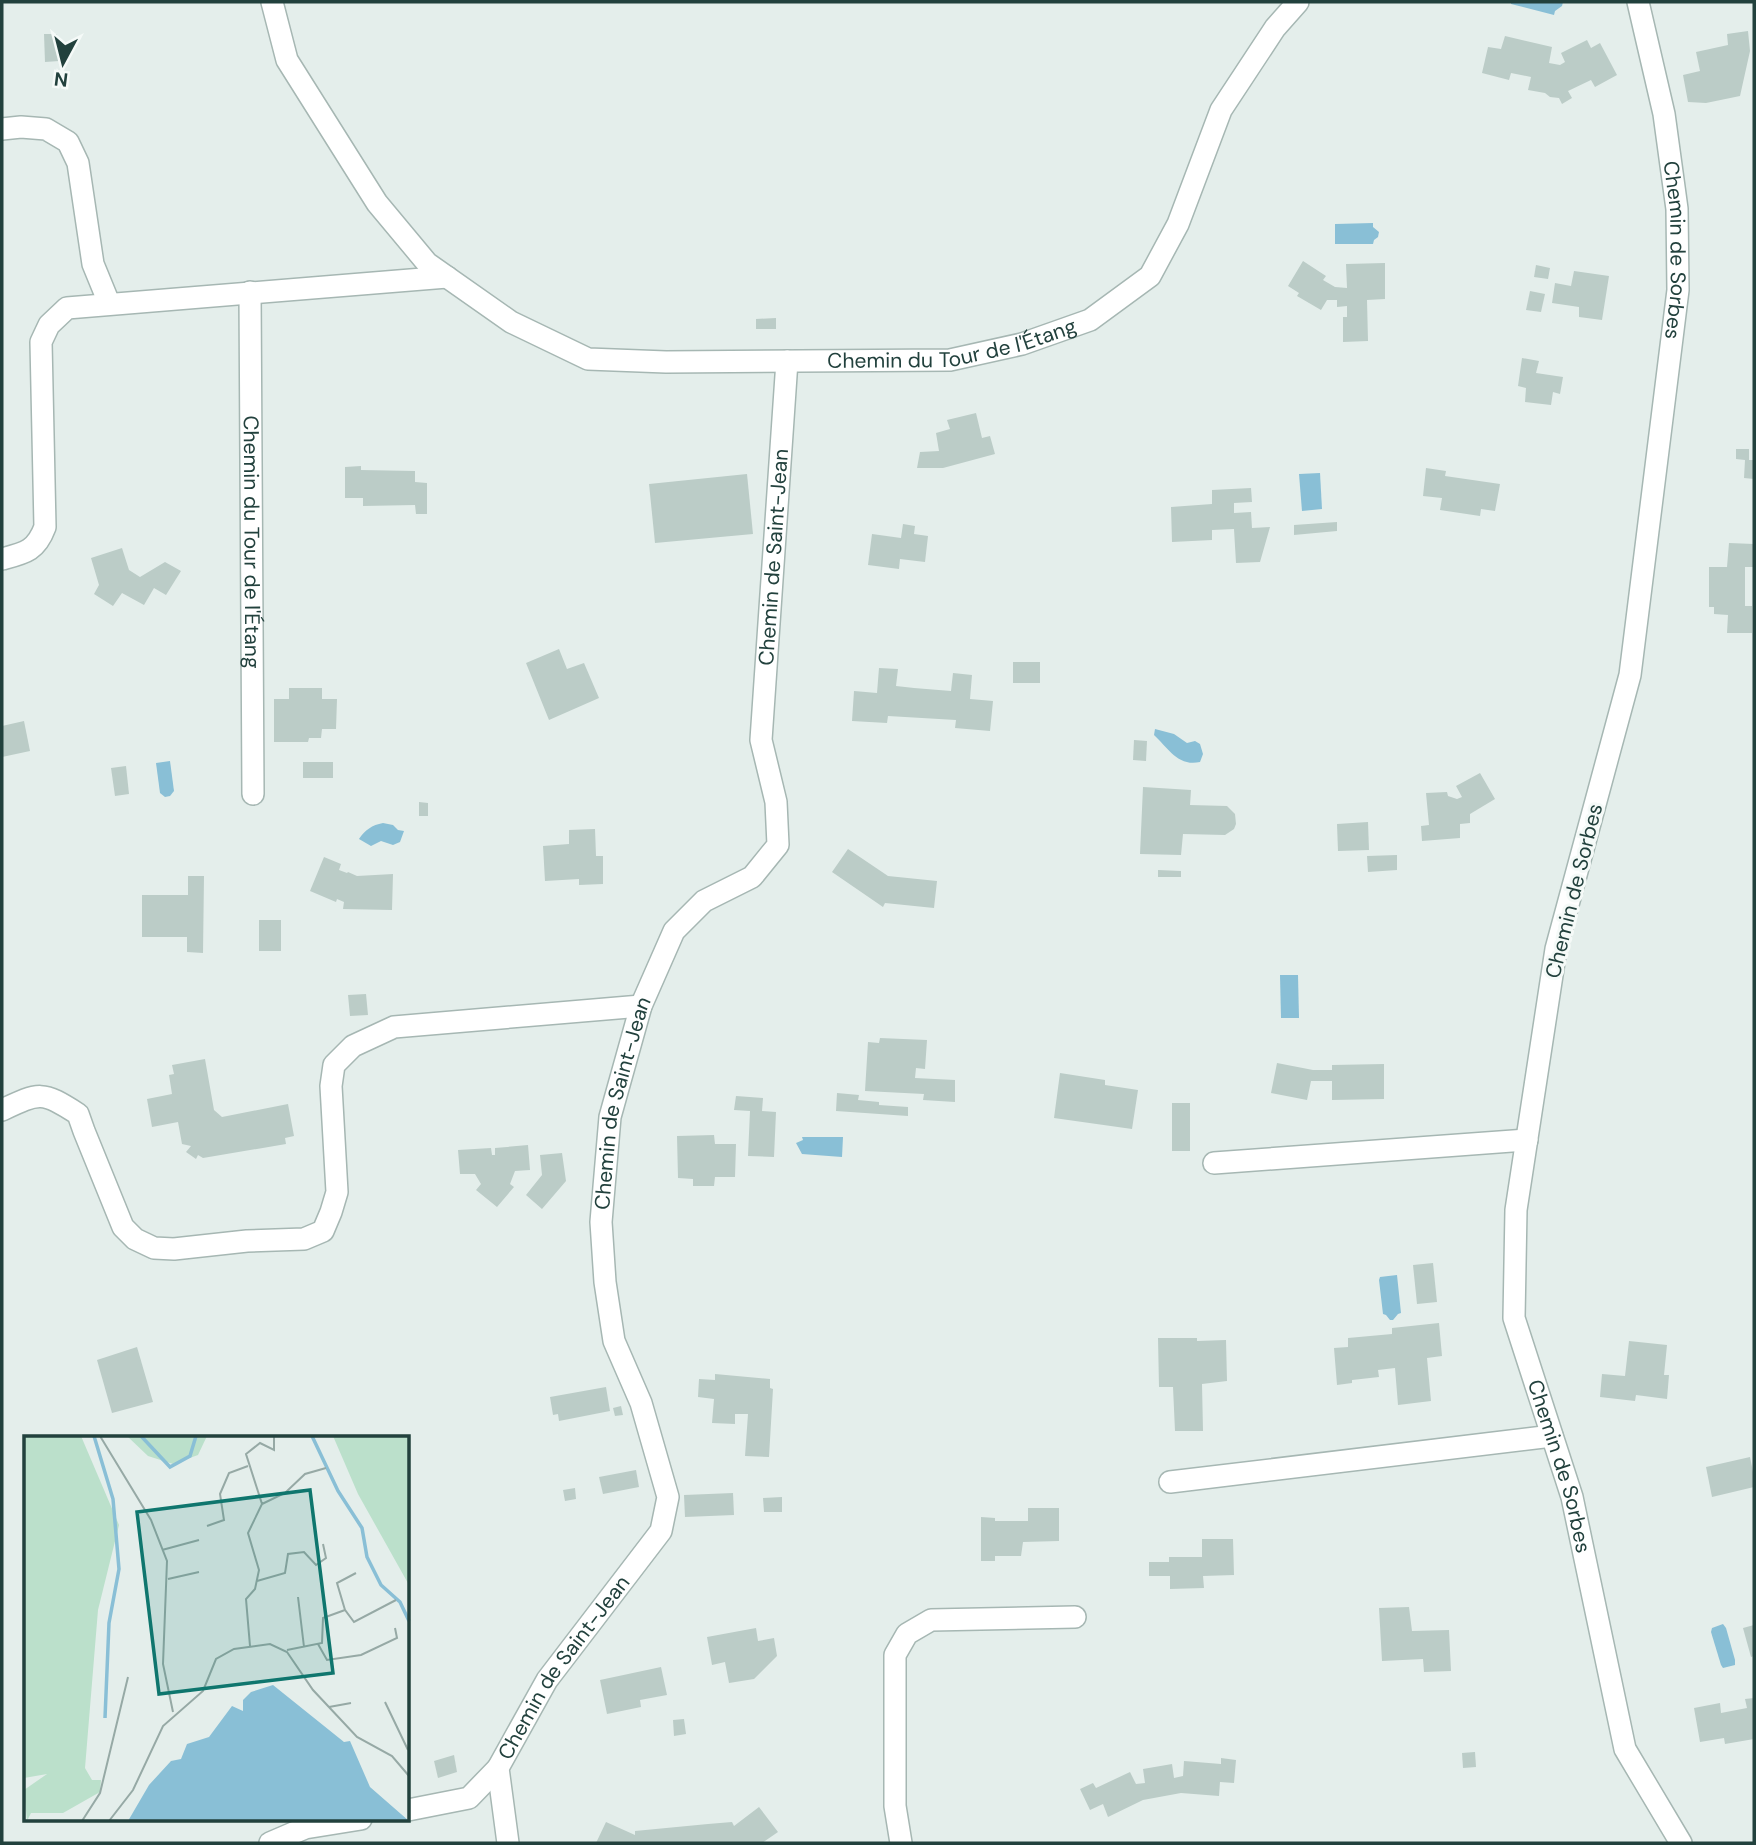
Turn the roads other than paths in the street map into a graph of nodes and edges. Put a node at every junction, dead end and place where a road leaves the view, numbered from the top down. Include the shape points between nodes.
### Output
1 (272, 2) edge
2 (1298, 2) edge
3 (1638, 2) edge
4 (2, 129) edge
5 (447, 277) junction
6 (250, 292) junction
7 (109, 303) junction
8 (787, 361) junction
9 (2, 559) edge
10 (254, 794) dead end
11 (641, 1006) junction
12 (2, 1110) edge
13 (1527, 1140) junction
14 (1214, 1163) dead end
15 (1552, 1436) junction
16 (1170, 1482) dead end
17 (1075, 1617) dead end
18 (498, 1768) junction
19 (410, 1810) edge
20 (354, 1820) edge
21 (270, 1843) edge
22 (508, 1843) edge
23 (901, 1843) edge
24 (1681, 1843) edge

1 - 5 street, Chemin du Tour de l'Étang via 287,60 377,203 427,263
2 - 8 street, Chemin du Tour de l'Étang via 1275,28 1221,110 1178,223 1150,276 1090,320 1022,344 950,360
3 - 13 street, Chemin de Sorbes via 1664,114 1677,209 1678,290 1630,675 1556,949
4 - 7 street via 46,129 68,142 78,163 93,264
5 - 6 street
5 - 8 street, Chemin du Tour de l'Étang via 511,322 588,359
6 - 7 street
6 - 10 street, Chemin du Tour de l'Étang
7 - 9 street via 66,308 49,325 41,342 45,527 39,542 25,554
8 - 11 street, Chemin de Saint-Jean via 761,740 776,802 778,845 752,877 705,901 674,931
11 - 12 street via 394,1027 353,1046 334,1065 331,1086 337,1192 323,1231 304,1239 154,1248 123,1227 78,1114 53,1098 31,1096
11 - 18 street, Chemin de Saint-Jean via 610,1117 601,1222 614,1341 640,1404 668,1497 661,1531 547,1680
13 - 14 street
13 - 15 street, Chemin de Sorbes via 1516,1210 1514,1318
15 - 16 street
15 - 24 street, Chemin de Sorbes via 1573,1497 1625,1749
17 - 23 street via 931,1620 907,1634 895,1655 895,1806
18 - 19 street via 469,1798
18 - 22 street, Chemin de Saint-Jean
20 - 21 street via 305,1828

